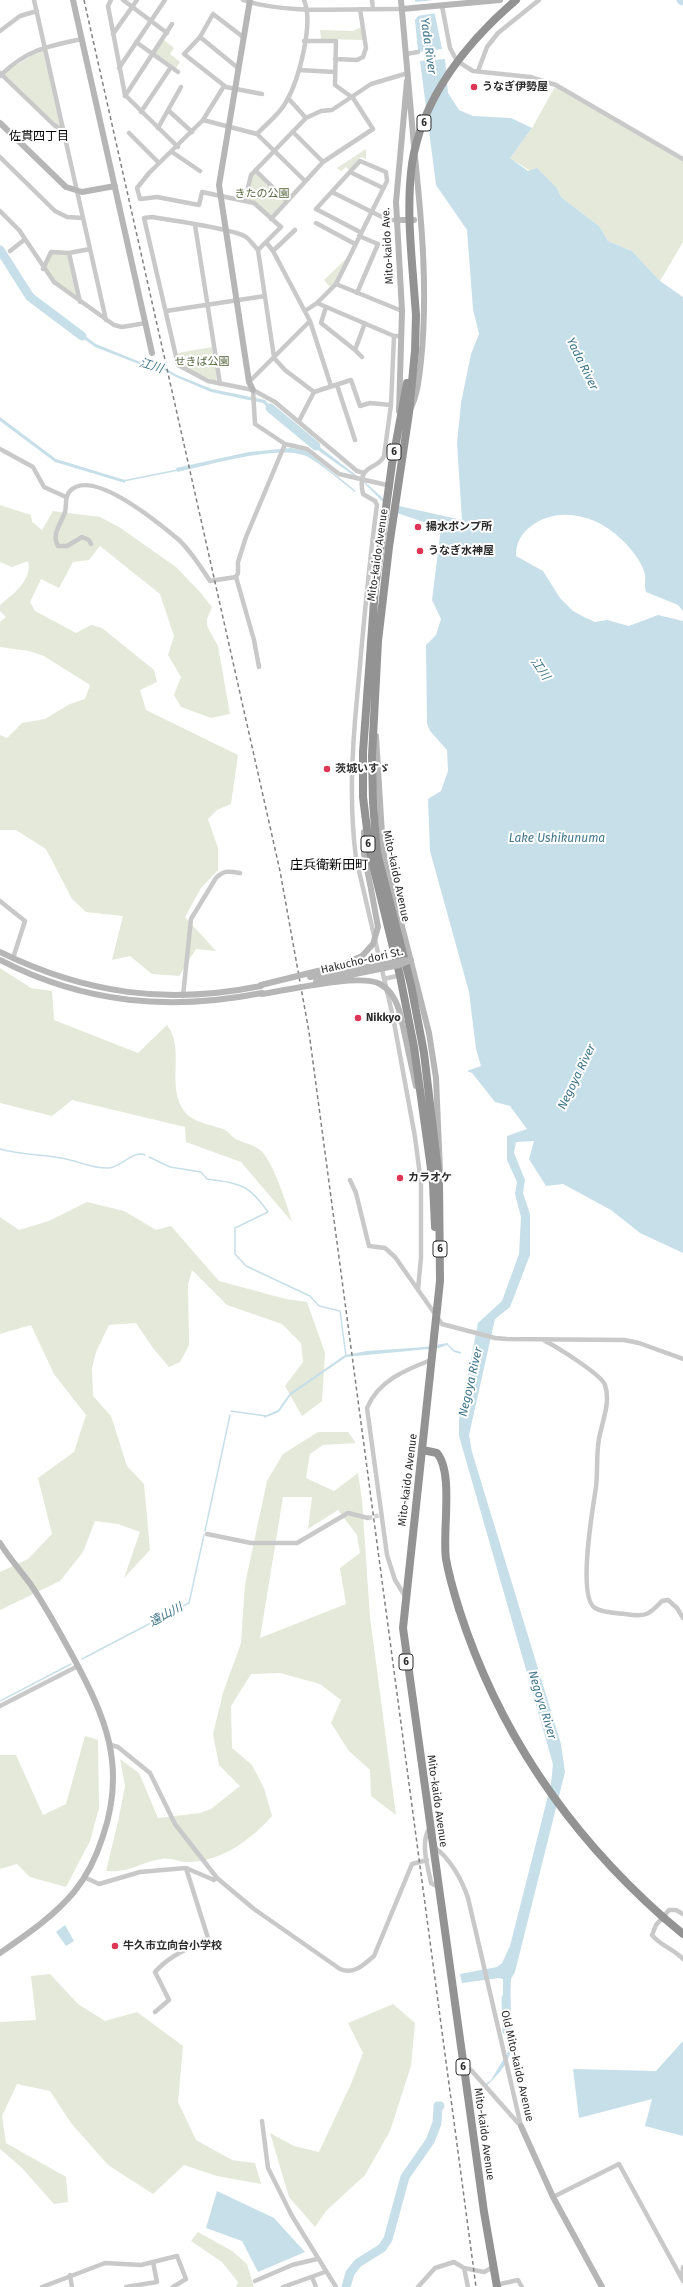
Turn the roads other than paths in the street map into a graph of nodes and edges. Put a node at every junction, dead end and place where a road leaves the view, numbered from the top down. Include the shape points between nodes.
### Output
1 (34, 0) edge
2 (73, 0) edge
3 (111, 0) edge
4 (122, 0) edge
5 (137, 0) edge
6 (165, 0) edge
7 (304, 0) edge
8 (372, 0) edge
9 (401, 0) edge
10 (500, 0) edge
11 (516, 0) edge
12 (539, 0) edge
13 (247, 1) edge
14 (473, 1) edge
15 (440, 6) junction
16 (132, 7) junction
17 (308, 8) junction
18 (360, 9) junction
19 (373, 9) junction
20 (402, 9) junction
21 (37, 12) junction
22 (151, 20) junction
23 (172, 24) dead end
24 (0, 31) edge
25 (167, 32) junction
26 (113, 34) junction
27 (200, 37) junction
28 (243, 37) junction
29 (82, 38) junction
30 (304, 41) junction
31 (136, 42) junction
32 (45, 47) junction
33 (418, 52) dead end
34 (153, 54) junction
35 (406, 54) junction
36 (335, 59) junction
37 (171, 67) junction
38 (119, 68) junction
39 (238, 68) junction
40 (299, 70) junction
41 (178, 72) dead end
42 (335, 72) junction
43 (478, 72) junction
44 (408, 73) junction
45 (1, 74) edge
46 (224, 86) junction
47 (181, 87) dead end
48 (234, 89) junction
49 (262, 94) dead end
50 (125, 96) junction
51 (288, 98) junction
52 (352, 98) junction
53 (168, 110) junction
54 (141, 112) junction
55 (306, 118) junction
56 (203, 120) junction
57 (0, 123) edge
58 (228, 126) junction
59 (158, 128) junction
60 (64, 131) junction
61 (192, 132) junction
62 (293, 132) junction
63 (129, 133) dead end
64 (257, 134) junction
65 (178, 147) junction
66 (275, 151) junction
67 (172, 152) junction
68 (0, 157) edge
69 (683, 159) edge
70 (323, 162) junction
71 (159, 163) junction
72 (200, 171) dead end
73 (256, 171) junction
74 (350, 172) junction
75 (305, 181) junction
76 (115, 186) junction
77 (382, 188) junction
78 (77, 191) junction
79 (332, 192) junction
80 (220, 195) junction
81 (244, 200) junction
82 (287, 201) junction
83 (0, 211) edge
84 (371, 212) junction
85 (83, 218) junction
86 (271, 219) junction
87 (396, 220) junction
88 (420, 220) junction
89 (316, 223) dead end
90 (195, 225) junction
91 (295, 230) dead end
92 (225, 231) junction
93 (360, 234) junction
94 (24, 240) junction
95 (266, 242) junction
96 (356, 244) junction
97 (90, 249) junction
98 (258, 250) junction
99 (273, 251) junction
100 (10, 252) dead end
101 (69, 253) junction
102 (43, 269) junction
103 (336, 284) junction
104 (357, 293) junction
105 (265, 296) junction
106 (236, 300) junction
107 (80, 302) junction
108 (317, 303) junction
109 (207, 304) junction
110 (326, 307) junction
111 (166, 311) junction
112 (305, 311) junction
113 (402, 311) junction
114 (106, 320) junction
115 (310, 321) junction
116 (146, 323) junction
117 (365, 323) junction
118 (394, 336) junction
119 (402, 336) junction
120 (355, 350) junction
121 (152, 354) dead end
122 (362, 357) dead end
123 (274, 358) junction
124 (410, 378) junction
125 (249, 382) junction
126 (220, 384) junction
127 (337, 384) junction
128 (331, 386) junction
129 (252, 390) junction
130 (314, 392) junction
131 (391, 405) junction
132 (409, 413) junction
133 (399, 419) junction
134 (299, 421) junction
135 (355, 440) dead end
136 (284, 444) junction
137 (0, 449) edge
138 (364, 473) junction
139 (363, 481) junction
140 (389, 485) junction
141 (398, 488) junction
142 (66, 498) junction
143 (91, 544) dead end
144 (236, 577) junction
145 (363, 619) junction
146 (372, 620) junction
147 (259, 667) dead end
148 (375, 692) junction
149 (363, 797) junction
150 (240, 873) dead end
151 (0, 901) edge
152 (2, 953) edge
153 (13, 958) junction
154 (0, 960) edge
155 (411, 960) junction
156 (404, 975) junction
157 (384, 979) junction
158 (261, 985) junction
159 (246, 993) junction
160 (262, 993) junction
161 (182, 996) junction
162 (425, 1118) junction
163 (350, 1180) dead end
164 (436, 1182) junction
165 (421, 1183) junction
166 (418, 1290) junction
167 (436, 1317) junction
168 (545, 1341) junction
169 (683, 1359) edge
170 (431, 1360) junction
171 (423, 1450) junction
172 (368, 1518) tunnel mouth
173 (207, 1534) dead end
174 (0, 1543) edge
175 (405, 1596) junction
176 (683, 1618) edge
177 (78, 1666) junction
178 (0, 1706) edge
179 (111, 1745) junction
180 (429, 1829) junction
181 (432, 1846) junction
182 (427, 1860) junction
183 (186, 1868) junction
184 (84, 1877) junction
185 (217, 1878) junction
186 (438, 1887) junction
187 (683, 1914) edge
188 (682, 1932) edge
189 (0, 1953) edge
190 (683, 1959) edge
191 (155, 2012) dead end
192 (463, 2064) junction
193 (262, 2121) dead end
194 (521, 2126) junction
195 (553, 2197) junction
196 (317, 2259) junction
197 (153, 2262) junction
198 (683, 2267) edge
199 (464, 2268) junction
200 (493, 2268) junction
201 (325, 2272) junction
202 (70, 2275) junction
203 (312, 2277) junction
204 (682, 2280) edge
205 (255, 2281) dead end
206 (496, 2286) edge
207 (42, 2287) edge
208 (72, 2287) edge
209 (126, 2287) edge
210 (173, 2287) edge
211 (283, 2287) edge
212 (316, 2287) edge
213 (336, 2287) edge
214 (418, 2287) edge
215 (468, 2287) edge
216 (522, 2287) edge
217 (602, 2287) edge

1 - 21 street
2 - 29 main road
3 - 26 street via 108,6
4 - 16 street
5 - 16 street
6 - 22 street
7 - 17 street
8 - 19 street
9 - 20 main road, Mito-kaido Ave.
10 - 14 main road
11 - 124 highway, 6, bridge via 488,27 454,68 434,100 423,125 413,162 410,195 413,276
12 - 43 street via 498,33 487,46
13 - 17 street
13 - 28 main road
14 - 15 main road
15 - 20 main road
15 - 43 street via 448,48 456,61
16 - 22 street
16 - 26 street
17 - 18 street
17 - 30 street
18 - 19 street
18 - 36 street via 366,48 363,57 357,60
19 - 20 street
20 - 35 main road, Mito-kaido Ave.
21 - 24 street via 20,16
21 - 32 street
22 - 25 street
22 - 31 street
23 - 25 street
25 - 34 street
26 - 38 street
27 - 28 street via 213,14
27 - 39 street
27 - 46 street via 184,54
28 - 39 main road
29 - 32 street
29 - 76 main road
30 - 36 street via 336,41
30 - 40 street
31 - 34 street
31 - 38 street
32 - 45 street via 19,59
32 - 60 street
33 - 35 street
34 - 37 street
34 - 50 street
35 - 44 main road, Mito-kaido Ave.
36 - 42 street
37 - 41 street
37 - 54 street
38 - 50 street
39 - 48 main road
40 - 42 street
40 - 51 street
42 - 52 street via 335,85
43 - 69 street via 530,77 556,85
44 - 52 street via 371,84
44 - 87 main road, Mito-kaido Ave. via 397,177
44 - 88 main road, Mito-kaido Ave.
45 - 60 street via 54,125
46 - 48 street
46 - 56 street
47 - 53 street
48 - 49 street
48 - 58 main road
50 - 54 street
51 - 55 street
51 - 64 street
52 - 55 street via 332,110 321,111
52 - 70 street via 373,129
53 - 59 street
53 - 61 street
54 - 59 street
55 - 62 street
56 - 58 street
56 - 61 street
57 - 78 main road via 60,183
58 - 64 street
58 - 80 main road via 219,180
59 - 65 street
60 - 78 street
61 - 65 street
62 - 66 street
62 - 70 street
63 - 71 street
64 - 66 street
65 - 67 street
66 - 73 street
66 - 75 street
67 - 71 street
67 - 72 street
68 - 85 street via 55,211 67,217
70 - 75 street
71 - 80 street via 137,188 140,199 157,197 199,205 202,192
73 - 81 street via 248,181
73 - 82 street
74 - 77 street
74 - 77 street via 360,161 386,172 387,181
74 - 79 street
75 - 82 street
76 - 78 main road via 90,192
76 - 116 main road
77 - 84 street
78 - 85 street
79 - 84 street
79 - 93 street via 316,209
80 - 81 street
80 - 92 main road
81 - 86 street via 254,203
82 - 86 street
83 - 94 street via 19,230
84 - 87 street via 388,220
84 - 93 street
85 - 97 street
86 - 95 street via 281,227
87 - 88 main road
87 - 113 main road, Mito-kaido Ave.
88 - 132 main road, Mito-kaido Ave. via 425,295 424,331 416,397
89 - 96 street
90 - 92 street
90 - 109 street
90 - 111 street via 152,217 144,218
91 - 99 street
92 - 98 street via 246,236
92 - 106 main road
93 - 96 street
93 - 104 street via 378,244
94 - 100 street
94 - 102 street
95 - 98 street
95 - 99 street
96 - 103 street
97 - 101 street
97 - 114 street
98 - 105 street
99 - 112 street
101 - 102 street via 51,252
101 - 107 street
102 - 107 street via 54,282
103 - 104 street
103 - 108 street
104 - 113 street
105 - 106 street
105 - 123 street
106 - 109 street
106 - 125 main road
107 - 114 street
108 - 110 street
108 - 112 street
109 - 111 street
109 - 126 street
110 - 117 street
110 - 120 street via 321,323
111 - 126 street via 178,365 189,373
112 - 115 street
113 - 119 main road, Mito-kaido Ave.
114 - 116 street via 119,327
115 - 123 street
115 - 128 street
116 - 121 main road
117 - 118 street
117 - 120 street
118 - 119 street
118 - 131 street
119 - 133 main road, Mito-kaido Ave.
120 - 122 street
123 - 125 street
123 - 130 street via 285,370
124 - 132 highway, 6
124 - 133 highway, 6
125 - 129 main road
126 - 129 street
127 - 128 street
127 - 131 street via 350,380 360,406 370,403
127 - 135 street
128 - 130 street
129 - 134 street via 275,402
129 - 136 street via 255,424
130 - 134 street
131 - 138 street via 384,456 380,463
132 - 141 highway, Mito-kaido Avenue / 6
133 - 140 highway, Mito-kaido Avenue / 6
134 - 138 street via 357,471
136 - 139 street via 307,449 340,474
136 - 144 street via 246,537
137 - 142 street via 33,467 44,487
138 - 139 street
139 - 140 street
139 - 145 street via 363,494 376,501 377,505
140 - 141 street
140 - 146 highway, Mito-kaido Avenue / 6
141 - 148 highway, Mito-kaido Avenue / 6 via 385,579
142 - 143 street via 65,511 55,536 57,545 67,546 82,537
142 - 144 street via 75,488 92,485 119,496 179,540 210,580
144 - 147 street
145 - 146 street
145 - 157 street via 353,735 352,832
146 - 149 highway, Mito-kaido Avenue / 6 via 362,752
148 - 155 main road via 381,831
148 - 156 highway, Mito-kaido Avenue / 6 via 372,756 374,829
149 - 156 highway, Mito-kaido Avenue / 6 via 370,853
149 - 158 main road, bridge via 364,854 378,927 373,944 362,956 342,965
150 - 161 street via 227,871 216,878 191,919
151 - 153 street via 25,921
152 - 153 main road, Hakucho-dori St.
152 - 154 main road
153 - 161 main road, Hakucho-dori St. via 46,973 102,989
154 - 159 main road, Hakucho-dori St. via 59,986 123,1000 192,1003
155 - 158 main road, Hakucho-dori St., bridge via 397,960
155 - 160 main road, Hakucho-dori St., bridge via 399,965
155 - 164 main road via 429,1033 436,1078 441,1165
156 - 157 street
156 - 162 highway, Mito-kaido Avenue / 6
156 - 164 highway, Mito-kaido Avenue / 6 via 424,1053
157 - 165 street via 408,1093
158 - 159 main road
159 - 160 main road, Hakucho-dori St.
159 - 161 main road, Hakucho-dori St.
160 - 162 main road, bridge via 366,980 379,984 390,993 398,1005
162 - 164 highway, Mito-kaido Avenue / 6
163 - 166 street via 356,1193 369,1246 390,1251
164 - 165 street
164 - 167 highway, Mito-kaido Avenue / 6 via 440,1281
165 - 166 street via 421,1257
166 - 167 street
167 - 168 street via 442,1324 495,1338
167 - 170 highway, Mito-kaido Avenue / 6
168 - 169 street via 624,1340
168 - 176 street via 602,1378 608,1398 599,1439 596,1485 587,1544 588,1586 592,1604 603,1611 639,1616 651,1613 662,1601 668,1600
170 - 171 highway, Mito-kaido Avenue / 6
170 - 175 street via 388,1380 374,1394 367,1408 387,1555 395,1580
171 - 175 highway, Mito-kaido Avenue / 6
171 - 188 highway, bridge via 437,1454 443,1465 446,1493 446,1558 459,1609 487,1684 515,1738 538,1776 597,1853
172 - 173 street via 348,1513 297,1543 251,1543
174 - 177 main road via 31,1585
175 - 180 highway, Mito-kaido Avenue / 6 via 403,1628
177 - 178 street
177 - 179 main road via 96,1698
179 - 184 main road via 113,1776 110,1809 102,1840
179 - 185 street via 118,1747 150,1773 175,1824
180 - 181 highway, Mito-kaido Avenue / 6
180 - 182 street via 425,1836
181 - 186 highway, Mito-kaido Avenue / 6
181 - 194 street, Old Mito-kaido Avenue via 440,1852 463,1884 470,1905
182 - 185 street via 412,1864 374,1956 365,1965 346,1972 254,1909
182 - 186 street via 431,1883
183 - 184 street via 140,1872 99,1884
183 - 185 street via 214,1880
183 - 191 street via 208,1938 180,1952 155,1972 169,2000
184 - 189 main road via 75,1891 50,1916
186 - 192 highway, Mito-kaido Avenue / 6
187 - 190 street via 669,1910 656,1925 652,1935 655,1940 677,1952
192 - 194 street
192 - 200 highway, Mito-kaido Avenue / 6
193 - 196 street via 268,2168
194 - 195 main road, Old Mito-kaido Avenue
195 - 204 street via 619,2164
195 - 217 main road, Old Mito-kaido Avenue
196 - 201 street
196 - 205 street via 292,2265
197 - 202 street via 141,2265 105,2264
197 - 209 street via 157,2282
197 - 210 street via 177,2256 186,2279
198 - 204 street
199 - 200 street via 484,2272
199 - 214 street via 454,2262 442,2264
199 - 215 street
200 - 206 highway, Mito-kaido Avenue / 6
201 - 203 street
201 - 213 street
202 - 207 street
202 - 208 street
203 - 211 street
203 - 212 street
206 - 216 street via 518,2280

